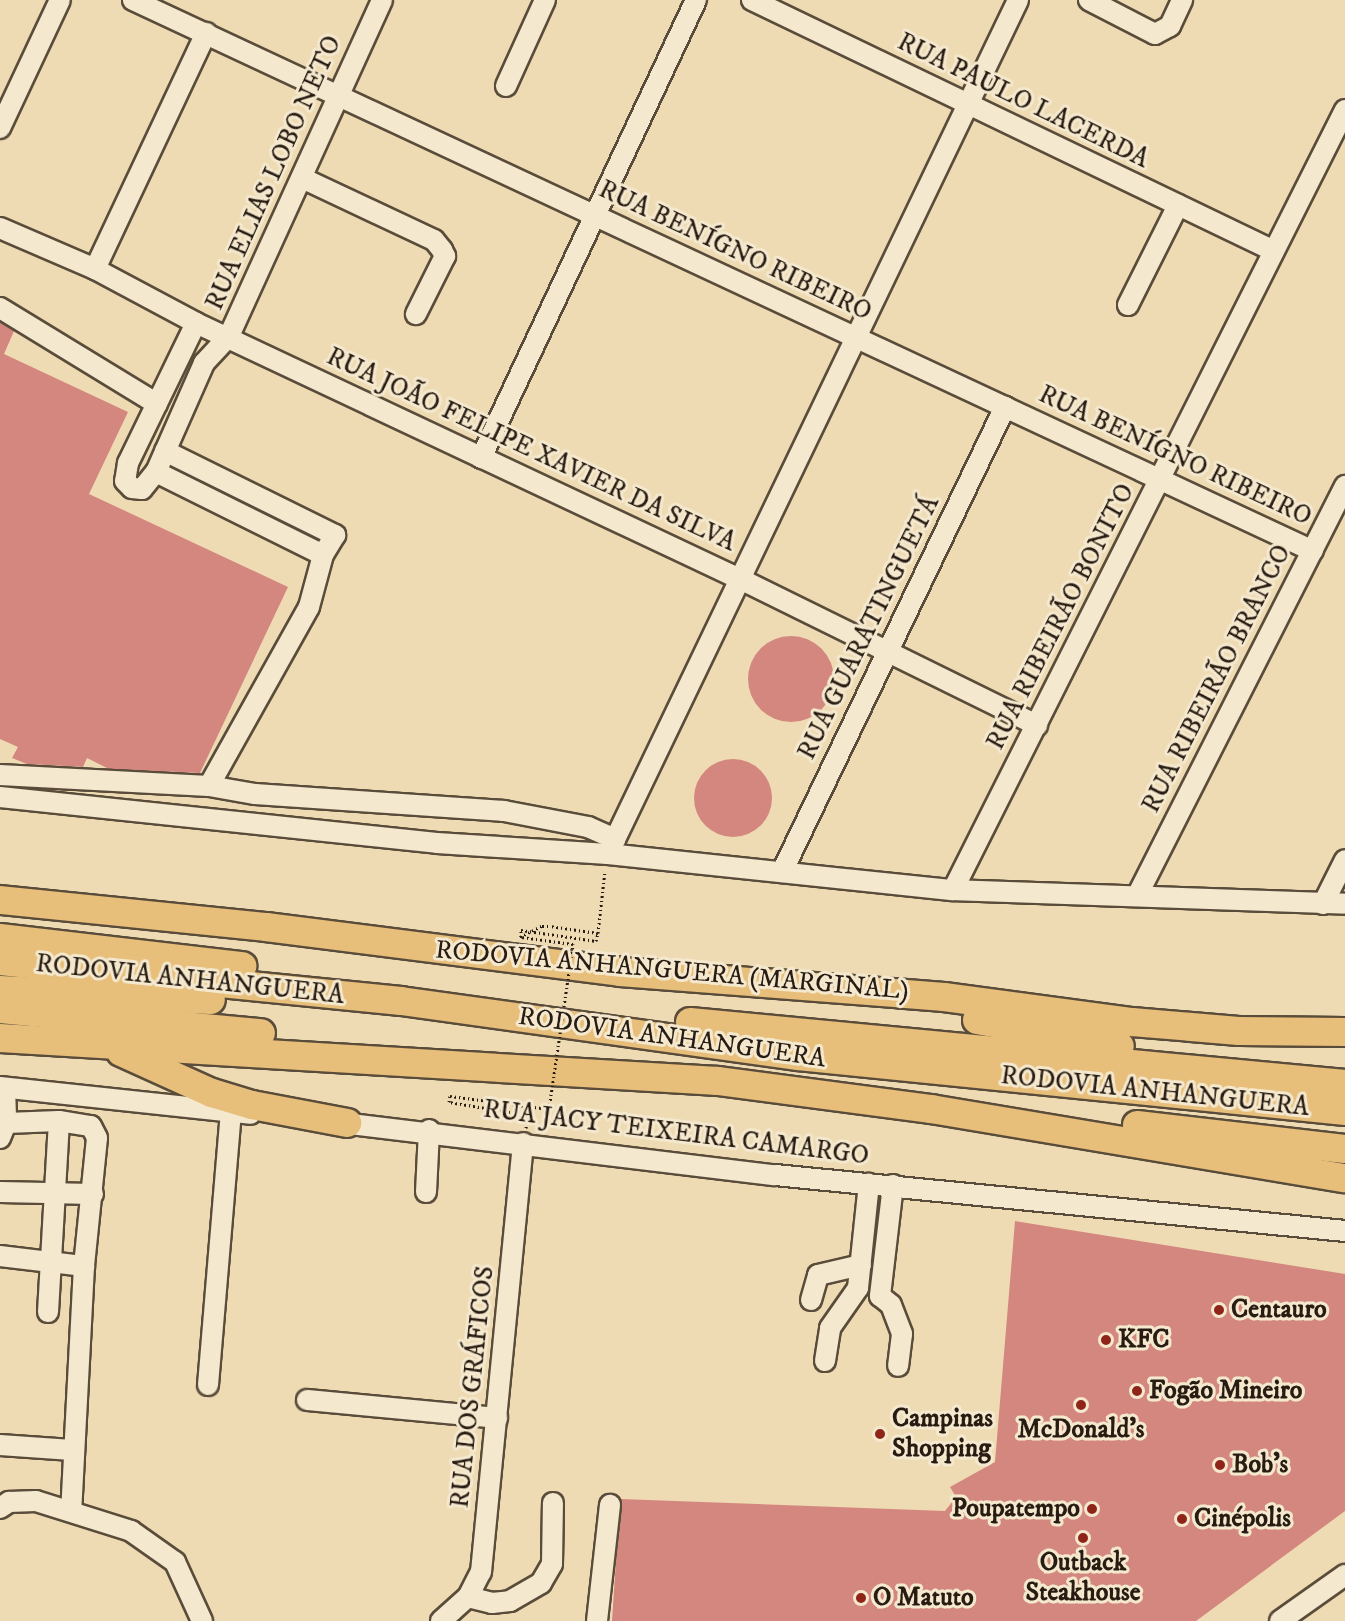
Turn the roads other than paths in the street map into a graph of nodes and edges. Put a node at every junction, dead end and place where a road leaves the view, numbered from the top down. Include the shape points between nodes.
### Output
1 (60, 0) edge
2 (133, 0) edge
3 (382, 0) edge
4 (545, 0) edge
5 (696, 0) edge
6 (752, 0) edge
7 (1018, 0) edge
8 (1089, 0) edge
9 (1182, 0) edge
10 (206, 33) junction
11 (506, 86) dead end
12 (338, 96) junction
13 (969, 105) junction
14 (1345, 110) edge
15 (0, 128) edge
16 (302, 178) junction
17 (1178, 205) junction
18 (598, 216) junction
19 (0, 228) edge
20 (1272, 250) junction
21 (95, 269) junction
22 (1128, 305) dead end
23 (0, 308) edge
24 (416, 314) dead end
25 (196, 323) junction
26 (229, 336) junction
27 (855, 337) junction
28 (157, 404) junction
29 (1005, 407) junction
30 (165, 451) junction
31 (481, 458) junction
32 (156, 472) junction
33 (1162, 478) junction
34 (1345, 486) edge
35 (1313, 551) junction
36 (323, 555) junction
37 (742, 580) junction
38 (888, 650) junction
39 (1037, 725) junction
40 (0, 775) edge
41 (209, 786) junction
42 (0, 797) edge
43 (611, 847) junction
44 (1345, 860) edge
45 (782, 872) junction
46 (953, 890) junction
47 (1137, 896) junction
48 (0, 900) edge
49 (1323, 904) junction
50 (1345, 904) edge
51 (0, 938) edge
52 (0, 961) edge
53 (694, 979) junction
54 (0, 990) edge
55 (401, 1001) junction
56 (0, 1009) edge
57 (1345, 1032) edge
58 (0, 1038) edge
59 (84, 1043) junction
60 (648, 1077) junction
61 (1296, 1079) junction
62 (1345, 1084) edge
63 (2, 1088) edge
64 (931, 1109) junction
65 (1345, 1111) edge
66 (231, 1113) junction
67 (59, 1121) junction
68 (347, 1123) junction
69 (3, 1130) edge
70 (429, 1130) junction
71 (523, 1143) junction
72 (1345, 1149) edge
73 (1345, 1178) edge
74 (869, 1184) junction
75 (893, 1185) junction
76 (0, 1192) edge
77 (426, 1192) dead end
78 (54, 1194) junction
79 (93, 1194) junction
80 (1345, 1231) edge
81 (0, 1256) edge
82 (48, 1264) junction
83 (861, 1265) junction
84 (84, 1266) junction
85 (811, 1300) dead end
86 (48, 1312) dead end
87 (825, 1361) dead end
88 (898, 1366) dead end
89 (208, 1385) dead end
90 (307, 1401) dead end
91 (497, 1418) junction
92 (0, 1445) edge
93 (72, 1450) junction
94 (553, 1503) dead end
95 (610, 1505) dead end
96 (0, 1508) edge
97 (71, 1510) junction
98 (1345, 1575) edge
99 (468, 1597) junction
100 (202, 1621) edge
101 (441, 1621) edge
102 (597, 1621) edge
103 (1280, 1621) edge

1 - 15 street
2 - 10 street, RUA BENÍGNO RIBEIRO
3 - 12 street, RUA ELIAS LOBO NETO
4 - 11 street
5 - 18 street
6 - 13 street, RUA PAULO LACERDA
7 - 13 street
8 - 9 street via 1155,34 1170,26
10 - 12 street, RUA BENÍGNO RIBEIRO
10 - 21 street
12 - 16 street, RUA ELIAS LOBO NETO
12 - 18 street, RUA BENÍGNO RIBEIRO
13 - 17 street, RUA PAULO LACERDA
13 - 27 street
14 - 20 street, RUA RIBEIRÃO BONITO
16 - 24 street via 434,240 442,249 445,256
16 - 26 street, RUA ELIAS LOBO NETO
17 - 20 street, RUA PAULO LACERDA
17 - 22 street
18 - 27 street, RUA BENÍGNO RIBEIRO
18 - 31 street
19 - 21 street, RUA JOÃO FELIPE XAVIER DA SILVA
20 - 33 street, RUA RIBEIRÃO BONITO
21 - 25 street, RUA JOÃO FELIPE XAVIER DA SILVA
23 - 28 street
25 - 26 street, RUA JOÃO FELIPE XAVIER DA SILVA
25 - 28 street
26 - 30 street, RUA ELIAS LOBO NETO via 204,363
26 - 31 street, RUA JOÃO FELIPE XAVIER DA SILVA
27 - 29 street, RUA BENÍGNO RIBEIRO
27 - 37 street
28 - 32 street via 128,463 125,481 132,488 142,489
29 - 33 street, RUA BENÍGNO RIBEIRO
29 - 38 street, RUA GUARATINGUETÁ
30 - 32 street, RUA ELIAS LOBO NETO
30 - 36 street via 335,536
31 - 37 street, RUA JOÃO FELIPE XAVIER DA SILVA
32 - 36 street
33 - 35 street, RUA BENÍGNO RIBEIRO
33 - 39 street, RUA RIBEIRÃO BONITO
34 - 35 street, RUA RIBEIRÃO BRANCO
35 - 47 street, RUA RIBEIRÃO BRANCO
36 - 41 street via 309,607
37 - 38 street, RUA JOÃO FELIPE XAVIER DA SILVA
37 - 43 street
38 - 39 street, RUA JOÃO FELIPE XAVIER DA SILVA
38 - 45 street, RUA GUARATINGUETÁ
39 - 46 street, RUA RIBEIRÃO BONITO
40 - 41 street
41 - 43 street via 255,794 504,811 588,827
42 - 43 street via 437,843
43 - 45 street
44 - 49 street
45 - 46 street
46 - 47 street
47 - 49 street
48 - 53 highway, RODOVIA ANHANGUERA (MARGINAL) via 266,927
49 - 50 street
51 - 61 highway, RODOVIA ANHANGUERA via 690,1022
52 - 55 highway, RODOVIA ANHANGUERA
53 - 57 highway, RODOVIA ANHANGUERA (MARGINAL) via 932,996 1132,1022
53 - 61 highway via 996,1023
54 - 55 highway via 218,1000
55 - 65 highway, RODOVIA ANHANGUERA via 798,1056
56 - 60 highway via 193,1028 512,1050
58 - 59 highway
59 - 60 highway
59 - 68 highway via 129,1054 222,1096
60 - 64 highway via 756,1085
61 - 62 highway, RODOVIA ANHANGUERA
63 - 66 street, RUA JACY TEIXEIRA CAMARGO
63 - 69 street
64 - 72 highway via 1211,1132
64 - 73 highway
66 - 68 street, RUA JACY TEIXEIRA CAMARGO
66 - 89 street
67 - 69 street
67 - 78 street
67 - 79 street via 81,1122 95,1132
68 - 70 street, RUA JACY TEIXEIRA CAMARGO
70 - 71 street, RUA JACY TEIXEIRA CAMARGO
70 - 77 street
71 - 74 street, RUA JACY TEIXEIRA CAMARGO
71 - 91 street, RUA DOS GRÁFICOS
74 - 75 street, RUA JACY TEIXEIRA CAMARGO
74 - 83 street
75 - 80 street, RUA JACY TEIXEIRA CAMARGO
75 - 88 street via 880,1296 891,1305 902,1334
76 - 78 street
78 - 79 street
78 - 82 street
79 - 84 street
81 - 82 street
82 - 84 street
82 - 86 street
83 - 85 street via 818,1275
83 - 87 street via 855,1296 830,1328
84 - 93 street
90 - 91 street
91 - 99 street, RUA DOS GRÁFICOS via 481,1572
92 - 93 street
93 - 97 street
94 - 99 street via 552,1564 541,1583 510,1601 492,1603
95 - 102 street
96 - 97 street via 9,1502 36,1501
97 - 100 street via 154,1543 175,1562
98 - 103 street
99 - 101 street, RUA DOS GRÁFICOS

